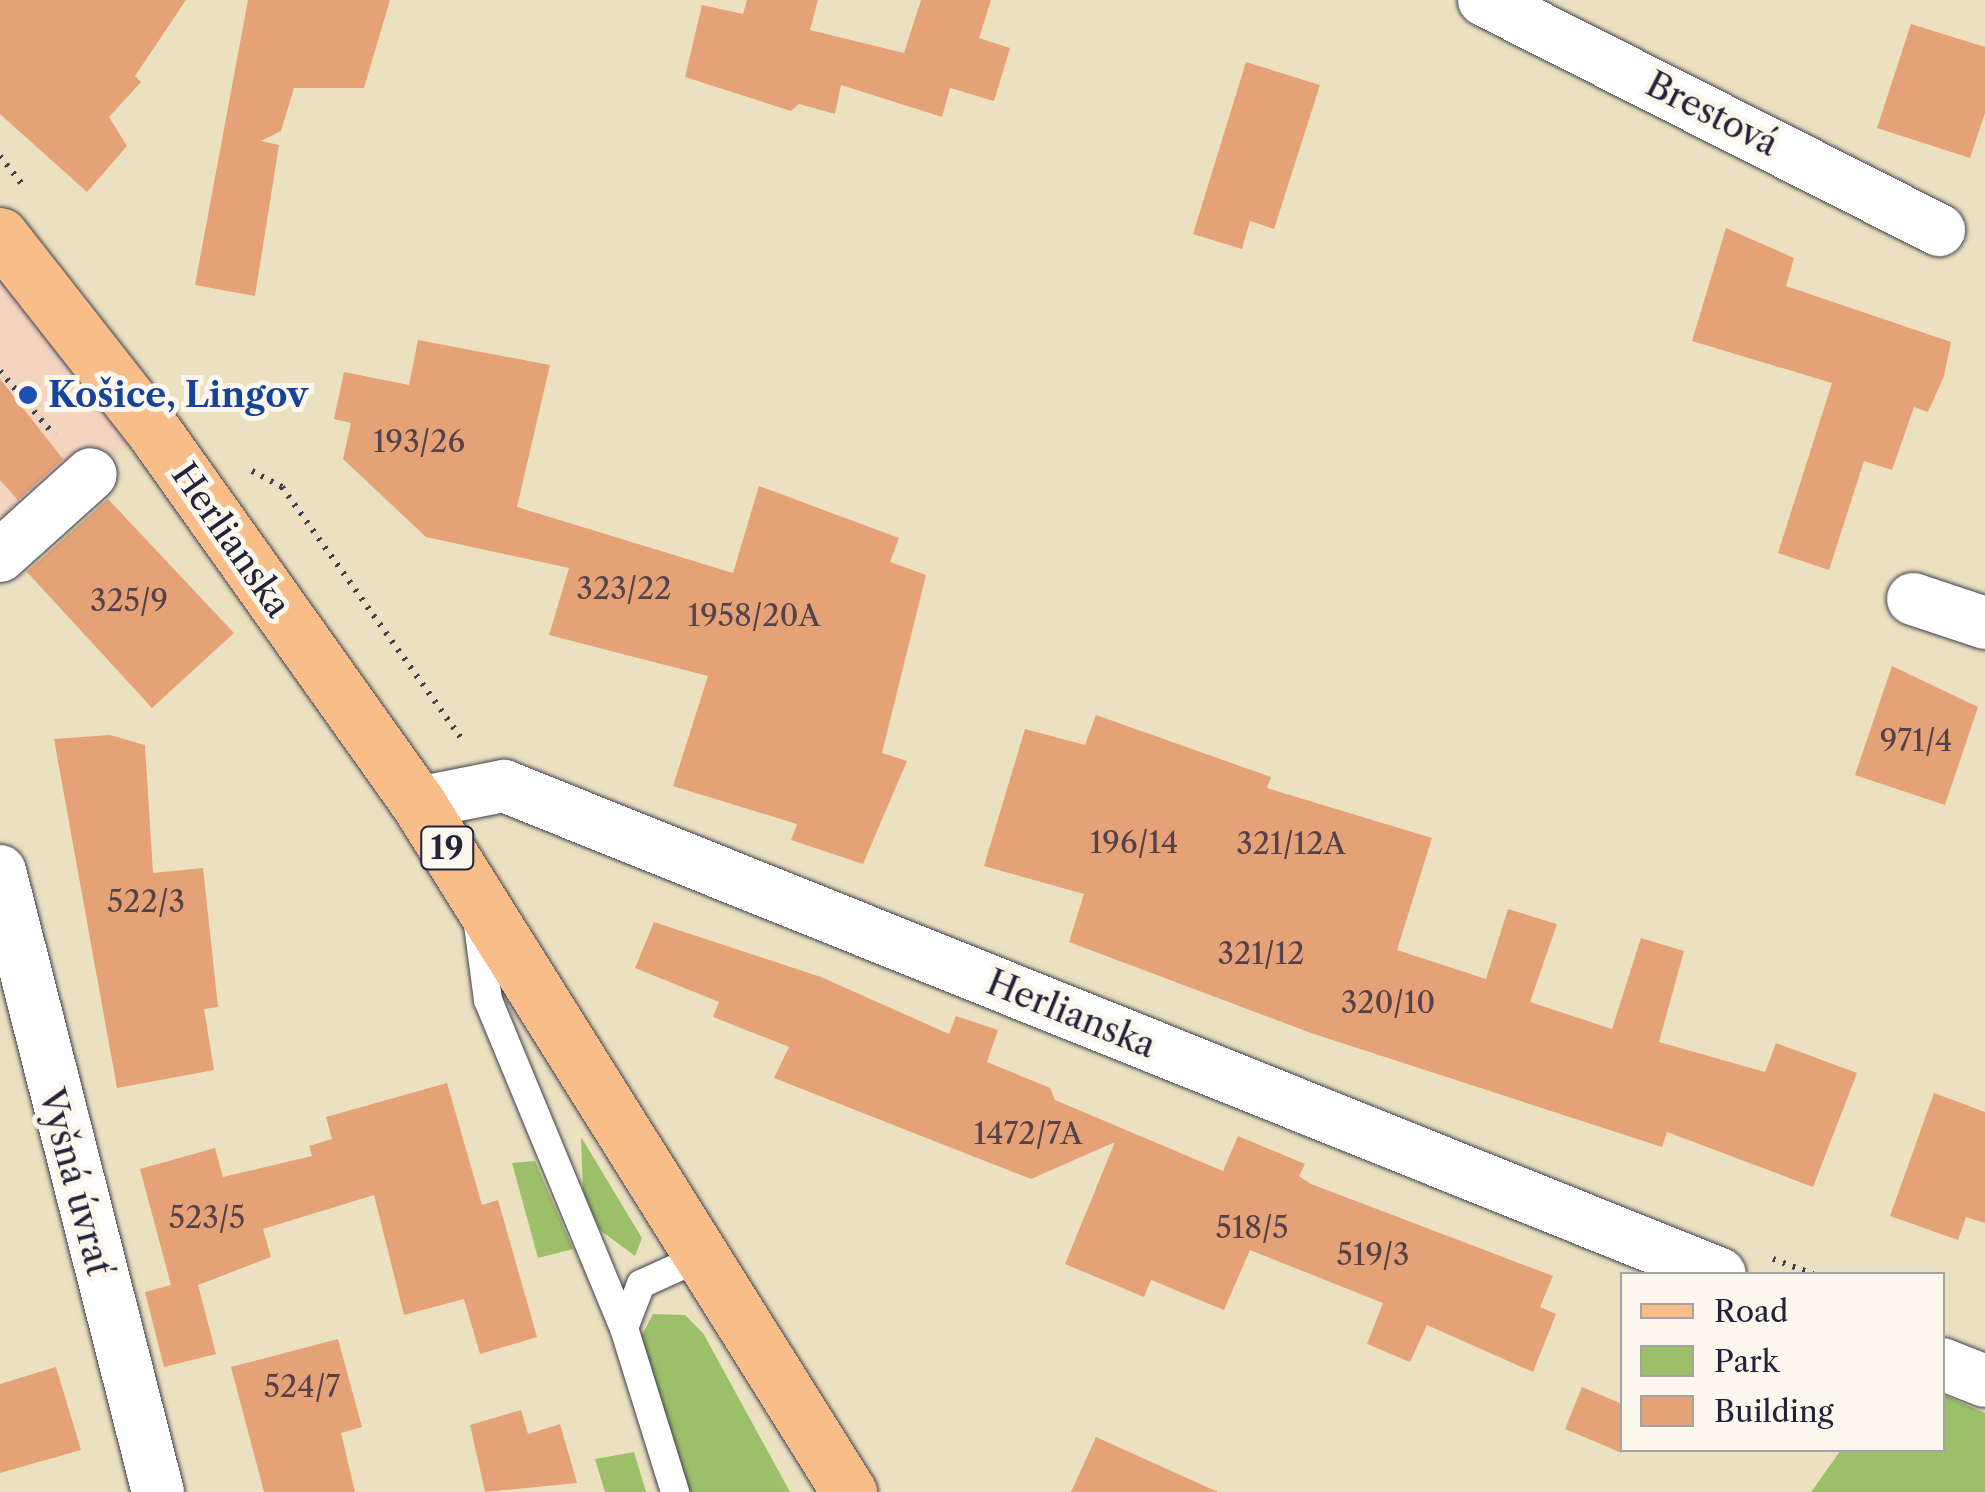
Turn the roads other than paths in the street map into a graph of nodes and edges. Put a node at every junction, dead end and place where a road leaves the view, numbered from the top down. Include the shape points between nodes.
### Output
1 (1484, 0) edge
2 (18, 219) edge
3 (1939, 230) dead end
4 (90, 474) road end
5 (0, 556) edge
6 (1914, 599) dead end
7 (1985, 623) edge
8 (418, 803) junction
9 (0, 871) edge
10 (476, 894) junction
11 (703, 1256) junction
12 (1739, 1264) edge
13 (624, 1328) junction
14 (1945, 1365) edge
15 (1985, 1381) edge
16 (158, 1492) edge
17 (675, 1492) edge
18 (849, 1492) edge

1 - 3 street, Brestová
2 - 8 main road, Herlianska / 19 via 150,426
4 - 5 street
6 - 7 street
8 - 10 main road, Herlianska / 19
8 - 12 street, Herlianska via 504,786
9 - 16 street, Vyšná úvrať
10 - 11 main road, Herlianska / 19
10 - 13 lane via 488,1000
11 - 13 lane via 641,1284
11 - 18 main road, Herlianska / 19
13 - 17 lane
14 - 15 street

